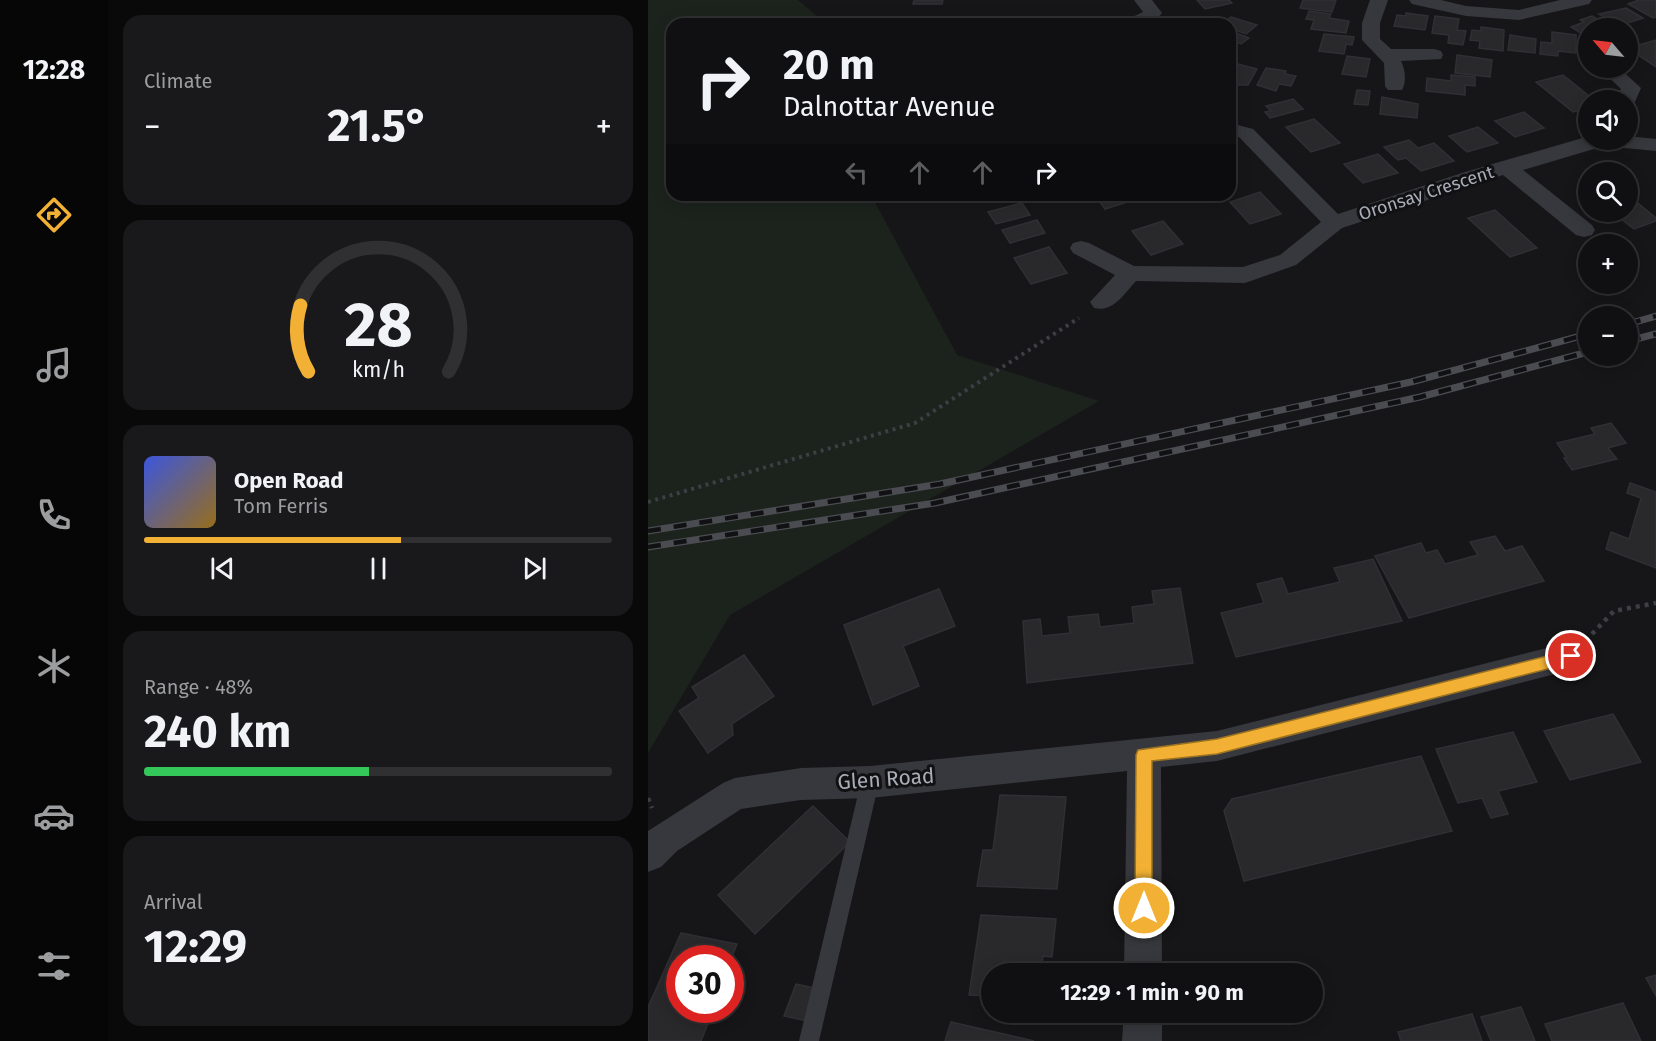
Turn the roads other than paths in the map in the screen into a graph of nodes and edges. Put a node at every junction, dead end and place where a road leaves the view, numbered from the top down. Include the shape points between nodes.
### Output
1 (1143, 0) edge
2 (1379, 0) edge
3 (1418, 0) edge
4 (1583, 0) edge
5 (1148, 18) edge
6 (1390, 55) junction
7 (1434, 55) dead end
8 (1619, 78) edge
9 (1395, 86) dead end
10 (1629, 90) edge
11 (1236, 130) edge
12 (1578, 146) edge
13 (1506, 167) junction
14 (1334, 223) junction
15 (1584, 230) dead end
16 (1081, 248) dead end
17 (1130, 273) junction
18 (1102, 302) road end
19 (1571, 656) road end
20 (1144, 755) junction
21 (870, 782) junction
22 (648, 855) edge
23 (1143, 963) edge
24 (1143, 1023) edge
25 (809, 1041) edge
26 (1142, 1041) edge

1 - 5 street via 1153,13
2 - 6 street via 1371,23 1371,40
3 - 4 street via 1466,11 1519,15
6 - 7 street
6 - 9 street via 1396,69
8 - 10 street
11 - 14 street, Oronsay Crescent via 1246,133
12 - 13 street, Oronsay Crescent
13 - 14 street, Oronsay Crescent
13 - 15 street
14 - 17 street via 1288,261 1245,275
16 - 17 street
17 - 18 street
19 - 20 street, Glen Road via 1217,746
20 - 21 street, Glen Road
20 - 23 street
21 - 22 street, Glen Road via 801,784 735,794 665,839
21 - 25 lane
24 - 26 street

